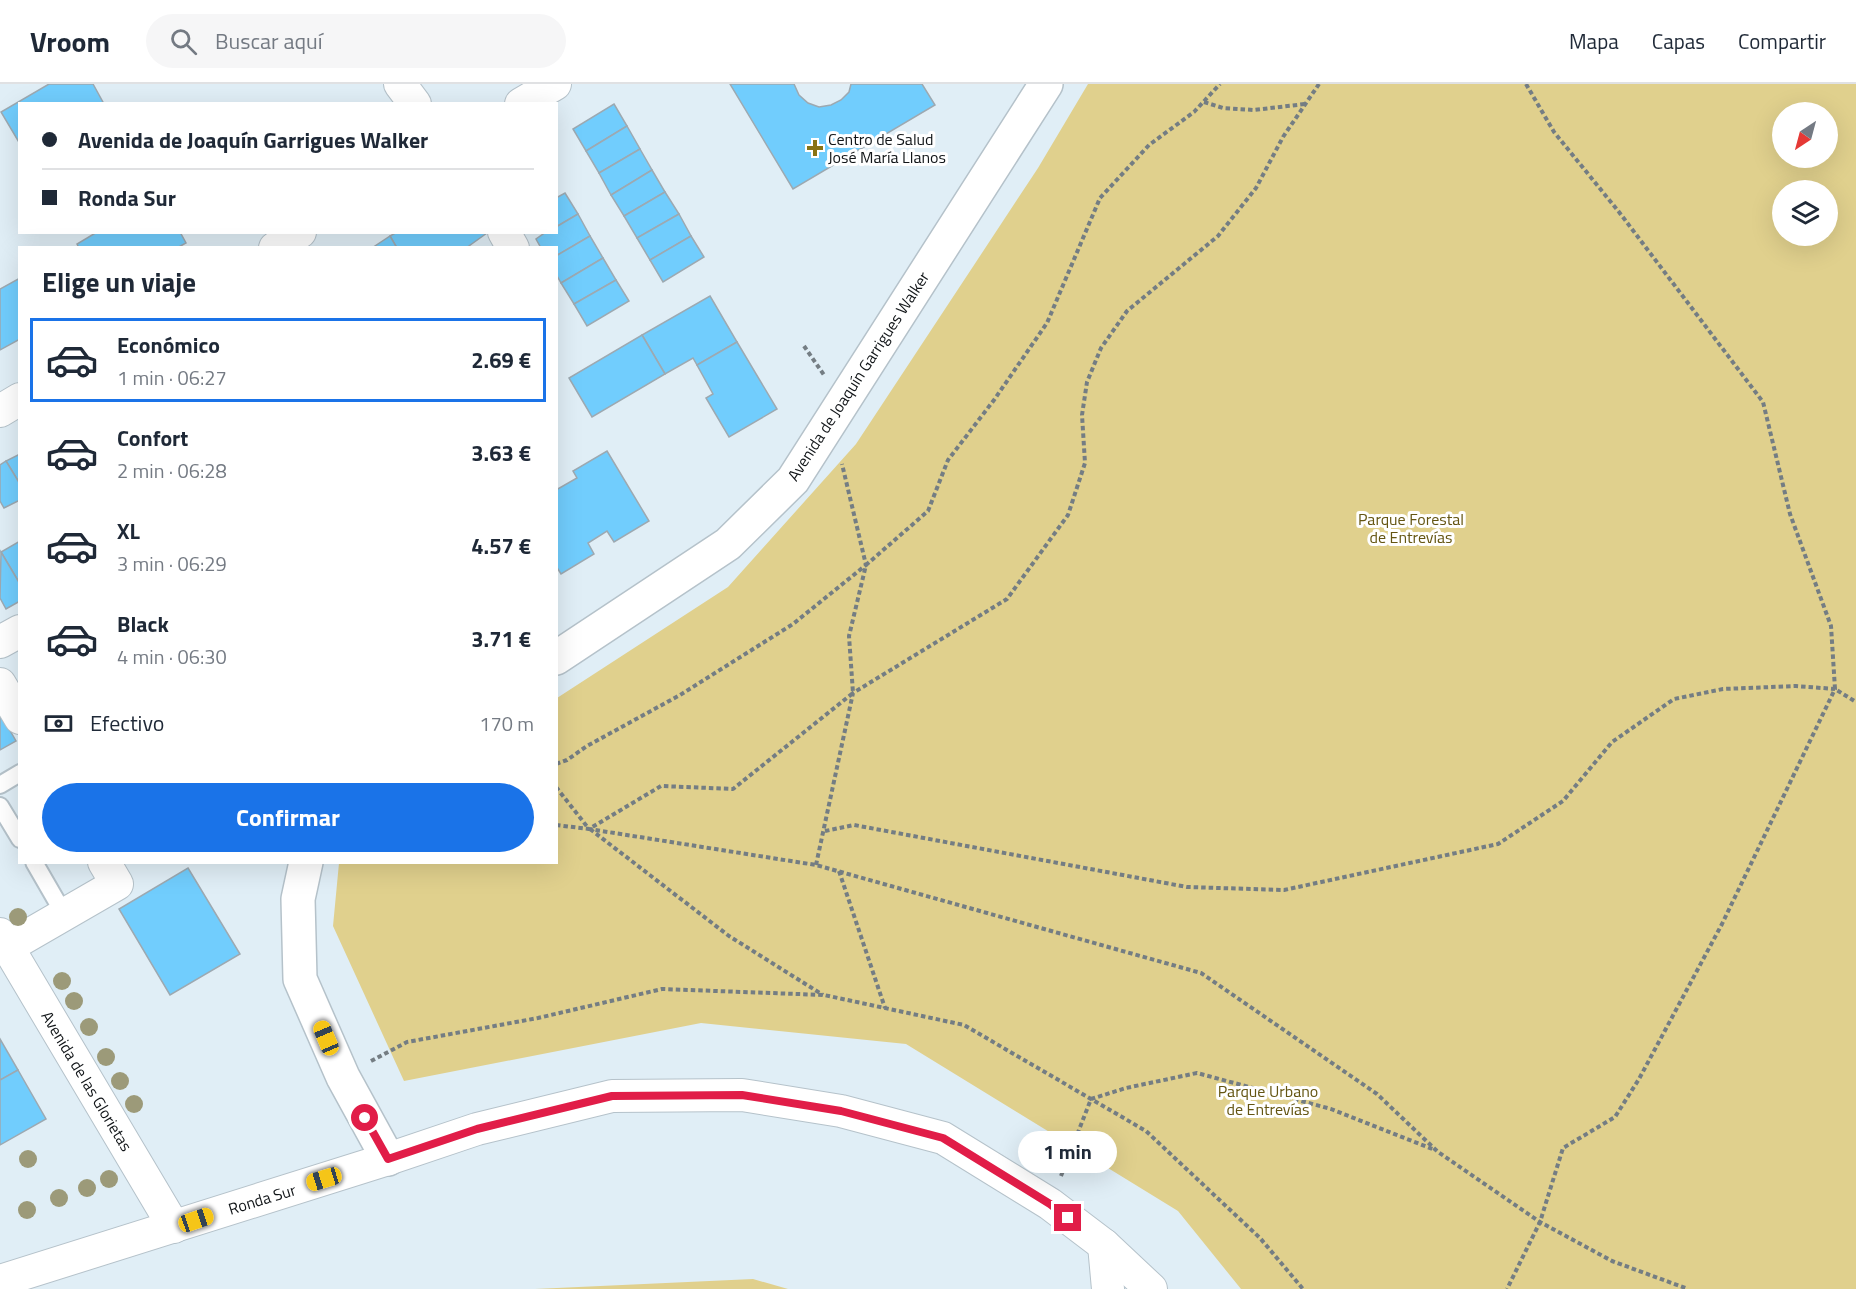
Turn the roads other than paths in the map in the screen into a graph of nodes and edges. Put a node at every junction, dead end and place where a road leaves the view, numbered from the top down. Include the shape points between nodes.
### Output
1 (400, 84) edge
2 (555, 84) edge
3 (1046, 84) edge
4 (414, 102) edge
5 (524, 102) edge
6 (297, 234) edge
7 (278, 246) edge
8 (18, 400) edge
9 (0, 411) edge
10 (18, 632) edge
11 (0, 642) edge
12 (558, 657) edge
13 (0, 684) edge
14 (18, 714) edge
15 (18, 774) edge
16 (0, 785) edge
17 (0, 806) edge
18 (18, 835) edge
19 (35, 864) edge
20 (105, 864) edge
21 (306, 864) edge
22 (64, 914) junction
23 (4, 940) edge
24 (388, 1159) junction
25 (174, 1227) junction
26 (1104, 1245) junction
27 (0, 1281) edge
28 (1108, 1289) edge
29 (1151, 1289) edge

1 - 4 street
2 - 5 street
3 - 12 street, Avenida de Joaquín Garrigues Walker via 793,480 728,544
6 - 7 street
8 - 9 street
10 - 11 street
13 - 14 street
15 - 16 lane
17 - 18 lane
19 - 22 lane
20 - 22 street via 117,884
21 - 24 street via 298,899 300,979 343,1077
22 - 23 street
23 - 25 street, Avenida de las Glorietas
24 - 25 street, Ronda Sur
24 - 26 street, Ronda Sur via 477,1129 612,1096 742,1095 841,1111 943,1138 1050,1204
25 - 27 street, Ronda Sur
26 - 28 street
26 - 29 street, Ronda Sur

